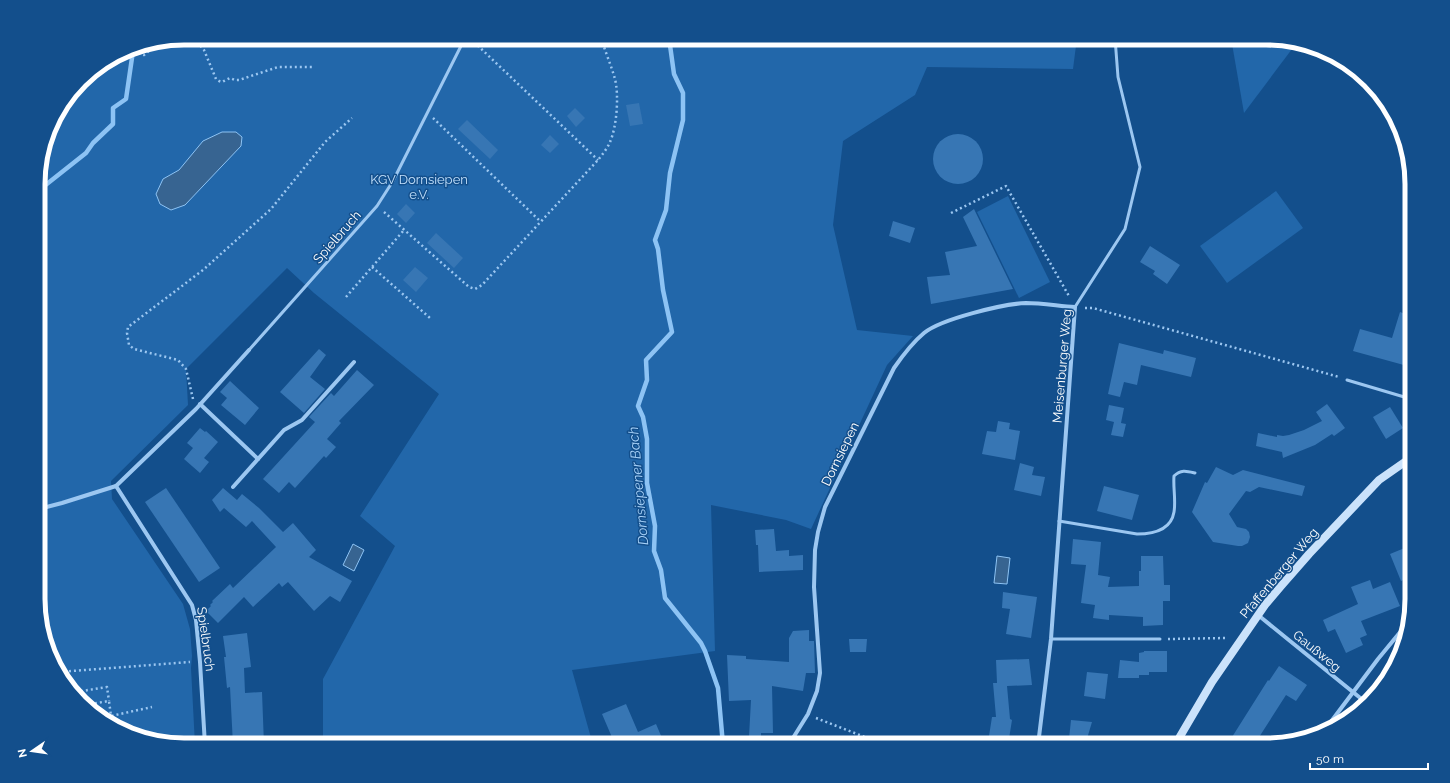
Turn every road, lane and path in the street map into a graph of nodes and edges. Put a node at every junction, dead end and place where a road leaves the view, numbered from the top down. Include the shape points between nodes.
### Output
1 (200, 45) edge
2 (462, 45) edge
3 (477, 45) edge
4 (603, 45) edge
5 (1116, 45) edge
6 (151, 49) edge
7 (137, 53) edge
8 (314, 67) dead end
9 (428, 113) junction
10 (352, 118) dead end
11 (598, 160) junction
12 (378, 206) junction
13 (951, 213) dead end
14 (541, 222) junction
15 (404, 230) junction
16 (372, 267) junction
17 (346, 297) dead end
18 (1075, 307) junction
19 (430, 318) dead end
20 (248, 350) joint
21 (354, 362) dead end
22 (1347, 380) joint
23 (1405, 397) edge
24 (200, 404) junction
25 (196, 409) junction
26 (258, 459) junction
27 (1405, 462) edge
28 (1196, 473) dead end
29 (116, 486) junction
30 (233, 487) dead end
31 (45, 507) edge
32 (1059, 521) junction
33 (1258, 615) junction
34 (1401, 631) edge
35 (1051, 639) junction
36 (1160, 639) joint
37 (1242, 639) junction
38 (200, 662) junction
39 (65, 672) edge
40 (80, 692) edge
41 (1352, 692) junction
42 (1362, 700) edge
43 (109, 701) junction
44 (92, 704) edge
45 (152, 707) dead end
46 (808, 714) junction
47 (111, 716) joint
48 (1330, 723) edge
49 (205, 738) edge
50 (793, 738) edge
51 (868, 738) edge
52 (1039, 738) edge
53 (1179, 738) edge

1 - 8 path via 216,79 222,82 230,78 239,80 278,67
2 - 9 lane, Spielbruch
3 - 11 path
4 - 11 path via 615,79 617,102 610,142
5 - 18 lane, Meisenburger Weg via 1118,77 1140,167 1126,229
6 - 7 path via 144,55
9 - 12 lane, Spielbruch
9 - 14 path
10 - 25 path via 326,142 271,209 203,270 128,327 129,345 134,349 178,360 186,369
11 - 14 path
12 - 15 path
12 - 20 lane, Spielbruch
13 - 18 path via 1006,186
14 - 15 path via 487,281 475,289 467,285
15 - 16 path
16 - 17 path
16 - 19 path
18 - 22 path via 1093,308
18 - 32 street, Meisenburger Weg
18 - 46 street, Dornsiepen via 1026,303 956,319 925,332 894,368 825,507 818,532 814,587 820,673 817,691
20 - 24 street, Spielbruch
21 - 26 street via 302,420 284,430
22 - 23 lane
24 - 25 street, Spielbruch
24 - 26 street
25 - 29 street, Spielbruch
26 - 30 street
27 - 33 main road, Pfaffenberger Weg via 1378,480 1308,554
28 - 32 lane via 1185,470 1174,476 1174,512 1164,529 1137,534
29 - 31 street, Spielbruch
29 - 38 street, Spielbruch via 192,606
32 - 35 street, Meisenburger Weg
33 - 37 main road, Pfaffenberger Weg
33 - 41 street, Gaußweg
34 - 41 street
35 - 36 lane
35 - 52 street, Meisenburger Weg
36 - 37 path
37 - 53 main road, Pfaffenberger Weg via 1212,682
38 - 39 path
38 - 49 street, Spielbruch
40 - 43 path via 107,688
41 - 42 street, Gaußweg
41 - 48 street
43 - 44 path
43 - 47 path
45 - 47 path
46 - 50 street, Dornsiepen
46 - 51 path

